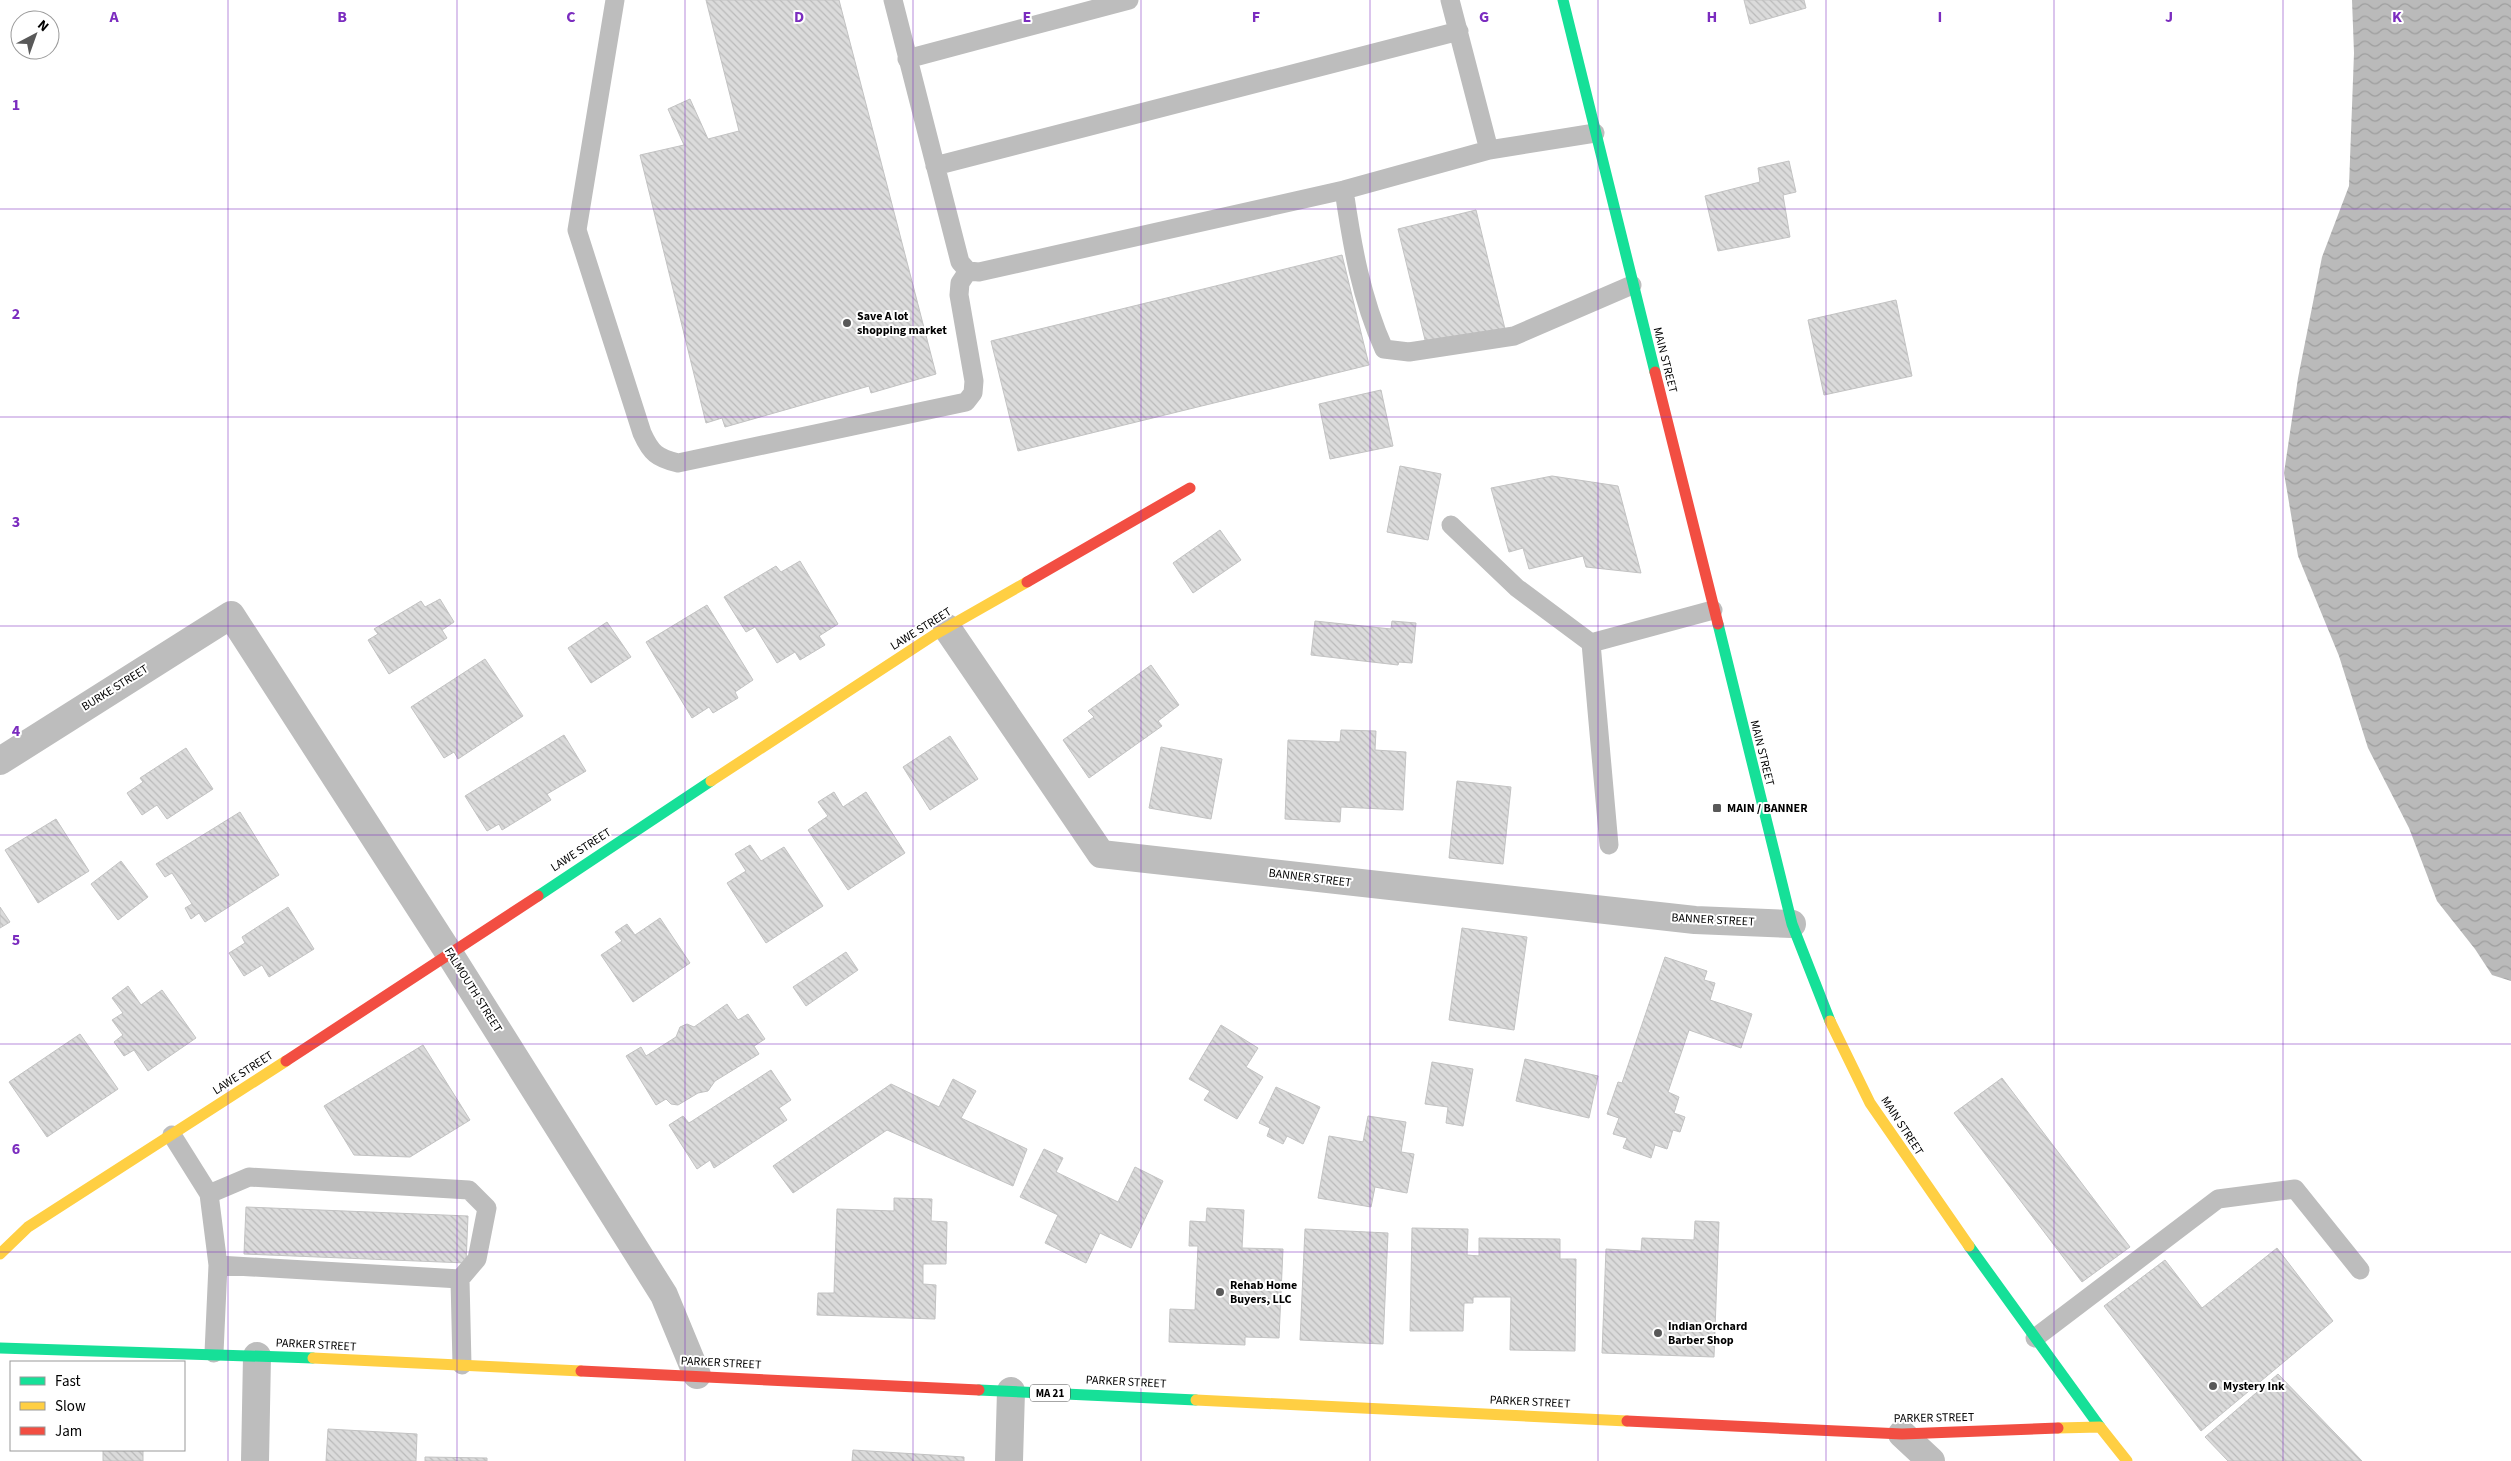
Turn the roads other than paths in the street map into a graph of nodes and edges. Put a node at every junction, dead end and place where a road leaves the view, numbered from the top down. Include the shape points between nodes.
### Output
1 (615, 0) edge
2 (894, 0) edge
3 (1129, 0) edge
4 (1450, 0) edge
5 (1563, 0) edge
6 (1459, 31) junction
7 (907, 59) junction
8 (1595, 133) junction
9 (1489, 150) junction
10 (935, 166) junction
11 (1344, 190) junction
12 (968, 271) junction
13 (1632, 285) junction
14 (1190, 488) dead end
15 (1451, 525) dead end
16 (1713, 610) junction
17 (231, 615) joint
18 (947, 628) junction
19 (1591, 643) junction
20 (0, 760) edge
21 (1609, 845) dead end
22 (1792, 924) junction
23 (449, 953) junction
24 (172, 1135) junction
25 (209, 1194) junction
26 (0, 1254) edge
27 (218, 1265) junction
28 (2360, 1270) dead end
29 (460, 1279) junction
30 (2035, 1338) junction
31 (0, 1348) edge
32 (214, 1353) junction
33 (257, 1356) junction
34 (462, 1365) junction
35 (697, 1375) junction
36 (1011, 1391) junction
37 (2100, 1427) junction
38 (1902, 1434) junction
39 (255, 1461) edge
40 (1009, 1461) edge
41 (1901, 1461) edge
42 (1931, 1461) edge
43 (2127, 1461) edge

1 - 12 lane via 577,230 642,433 649,449 662,460 678,464 966,402 973,394 974,381 959,295 960,283
2 - 7 lane
3 - 7 lane
4 - 6 lane
5 - 8 main road, MAIN STREET
6 - 9 lane
6 - 10 lane
7 - 10 lane
8 - 9 lane
8 - 13 main road, MAIN STREET
9 - 11 lane
10 - 12 lane via 960,262
11 - 12 lane via 979,272
11 - 13 lane via 1354,257 1370,317 1384,349 1409,352 1514,336
13 - 16 main road, MAIN STREET
14 - 18 main road, LAWE STREET
15 - 19 lane via 1517,588
16 - 19 lane
16 - 22 main road, MAIN STREET
17 - 20 street, BURKE STREET
17 - 23 street, FALMOUTH STREET
18 - 22 street, BANNER STREET via 1101,854 1695,920
18 - 23 main road, LAWE STREET
19 - 21 lane
22 - 30 main road, MAIN STREET via 1832,1027 1870,1103
23 - 24 main road, LAWE STREET
23 - 35 street, FALMOUTH STREET via 664,1295
24 - 25 lane
24 - 26 main road, LAWE STREET via 28,1226
25 - 27 lane
25 - 29 lane via 249,1177 470,1190 487,1208 477,1259
27 - 29 lane
27 - 32 lane
28 - 30 lane via 2295,1189 2218,1199
29 - 34 lane
30 - 37 main road, MAIN STREET
31 - 32 main road, PARKER STREET / MA 21
32 - 33 main road, PARKER STREET / MA 21
33 - 34 main road, PARKER STREET / MA 21
33 - 39 street
34 - 35 main road, PARKER STREET / MA 21
35 - 36 main road, PARKER STREET / MA 21
36 - 38 main road, PARKER STREET / MA 21
36 - 40 street
37 - 38 main road, PARKER STREET / MA 21
37 - 43 main road, MAIN STREET
38 - 41 street
38 - 42 street

